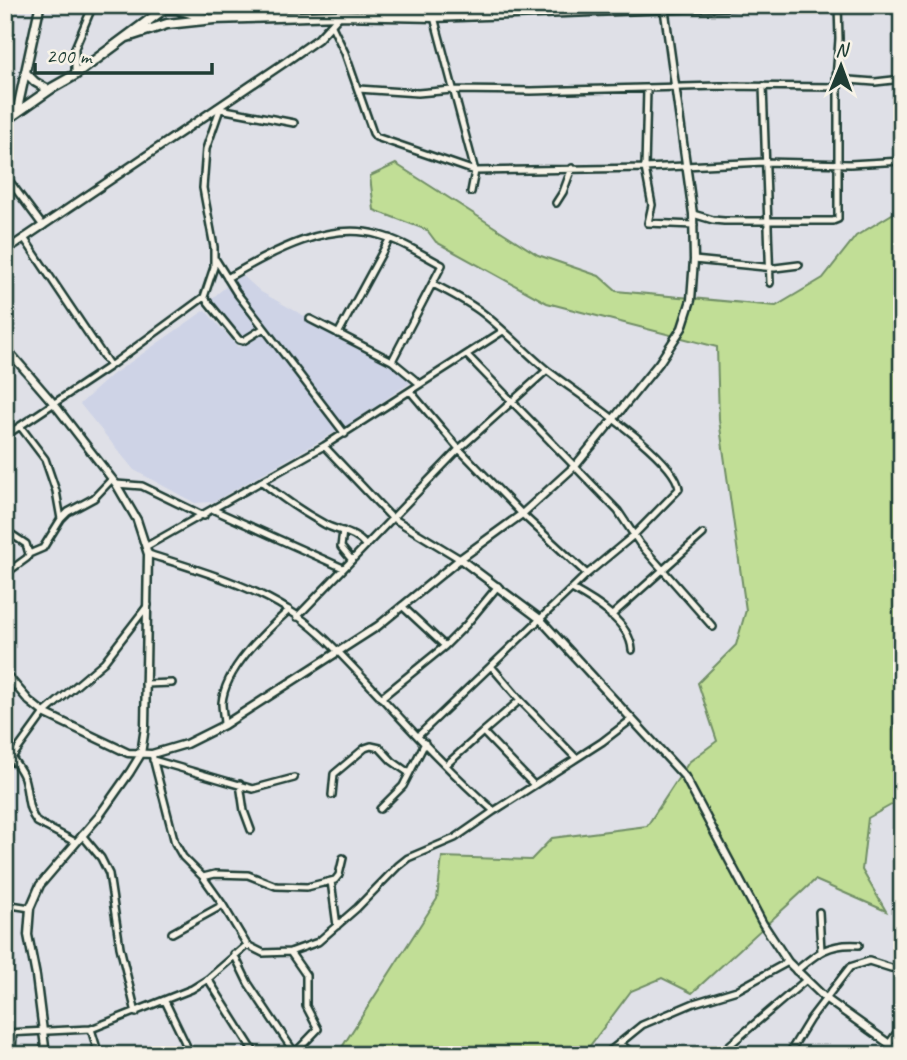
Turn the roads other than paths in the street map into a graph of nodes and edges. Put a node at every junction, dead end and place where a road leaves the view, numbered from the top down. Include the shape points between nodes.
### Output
1 (40, 5) edge
2 (93, 5) edge
3 (751, 5) edge
4 (838, 5) edge
5 (167, 7) edge
6 (664, 7) edge
7 (191, 13) edge
8 (340, 15) junction
9 (434, 17) junction
10 (167, 24) junction
11 (332, 26) junction
12 (127, 37) junction
13 (26, 73) junction
14 (75, 75) junction
15 (836, 79) junction
16 (902, 79) edge
17 (763, 86) junction
18 (838, 87) junction
19 (52, 88) junction
20 (675, 88) junction
21 (358, 89) junction
22 (647, 89) junction
23 (452, 90) junction
24 (218, 109) junction
25 (17, 111) junction
26 (5, 121) edge
27 (294, 123) dead end
28 (902, 161) edge
29 (764, 162) junction
30 (838, 164) junction
31 (688, 166) junction
32 (572, 167) junction
33 (645, 168) junction
34 (475, 171) junction
35 (5, 175) edge
36 (471, 192) dead end
37 (556, 203) dead end
38 (693, 214) junction
39 (766, 222) junction
40 (694, 225) junction
41 (43, 226) junction
42 (390, 238) junction
43 (23, 239) junction
44 (5, 251) edge
45 (214, 257) junction
46 (694, 260) junction
47 (799, 265) dead end
48 (769, 267) junction
49 (227, 278) junction
50 (770, 283) dead end
51 (433, 284) junction
52 (204, 297) junction
53 (310, 319) dead end
54 (264, 328) junction
55 (503, 331) junction
56 (338, 334) junction
57 (6, 349) edge
58 (467, 355) junction
59 (392, 361) junction
60 (110, 366) junction
61 (547, 370) junction
62 (420, 384) junction
63 (410, 391) junction
64 (511, 402) junction
65 (55, 405) junction
66 (613, 420) junction
67 (20, 426) junction
68 (345, 434) junction
69 (5, 436) edge
70 (324, 446) junction
71 (459, 449) junction
72 (576, 465) junction
73 (114, 482) junction
74 (262, 482) junction
75 (214, 510) junction
76 (522, 514) junction
77 (204, 516) junction
78 (391, 517) junction
79 (61, 519) junction
80 (5, 530) edge
81 (343, 531) junction
82 (703, 534) dead end
83 (634, 535) junction
84 (365, 545) junction
85 (148, 550) junction
86 (29, 554) junction
87 (351, 559) junction
88 (460, 559) junction
89 (343, 568) junction
90 (662, 570) junction
91 (5, 574) edge
92 (587, 574) junction
93 (498, 586) junction
94 (572, 589) junction
95 (148, 604) junction
96 (402, 606) junction
97 (289, 610) junction
98 (298, 617) junction
99 (611, 617) junction
100 (540, 619) junction
101 (713, 628) dead end
102 (445, 646) junction
103 (337, 650) junction
104 (632, 650) dead end
105 (491, 666) junction
106 (5, 673) edge
107 (172, 683) dead end
108 (145, 684) junction
109 (382, 698) junction
110 (520, 700) junction
111 (44, 713) junction
112 (632, 719) junction
113 (224, 725) junction
114 (484, 732) junction
115 (418, 736) junction
116 (425, 743) junction
117 (141, 754) junction
118 (152, 757) junction
119 (12, 758) junction
120 (576, 758) junction
121 (446, 765) junction
122 (5, 767) edge
123 (410, 774) junction
124 (294, 778) dead end
125 (240, 784) junction
126 (533, 784) junction
127 (332, 795) dead end
128 (380, 809) dead end
129 (494, 811) junction
130 (251, 830) dead end
131 (82, 835) junction
132 (75, 842) junction
133 (343, 858) dead end
134 (203, 877) junction
135 (331, 881) junction
136 (5, 904) edge
137 (223, 905) junction
138 (30, 908) junction
139 (819, 912) dead end
140 (337, 926) junction
141 (172, 933) dead end
142 (247, 945) junction
143 (859, 945) dead end
144 (821, 951) junction
145 (290, 952) junction
146 (234, 954) junction
147 (788, 962) junction
148 (902, 969) edge
149 (796, 971) junction
150 (208, 979) junction
151 (806, 980) junction
152 (825, 998) junction
153 (165, 1001) junction
154 (136, 1013) junction
155 (902, 1025) edge
156 (91, 1029) junction
157 (5, 1033) edge
158 (13, 1033) junction
159 (44, 1033) junction
160 (619, 1043) junction
161 (889, 1044) junction
162 (789, 1053) edge
163 (295, 1054) edge
164 (901, 1054) edge
165 (12, 1055) edge
166 (46, 1055) edge
167 (99, 1055) edge
168 (191, 1055) edge
169 (256, 1055) edge
170 (605, 1055) edge
171 (635, 1055) edge
172 (718, 1055) edge
173 (797, 1055) edge

1 - 13 main road
2 - 14 street via 75,48
3 - 6 highway
4 - 15 street
5 - 7 highway
5 - 10 street
5 - 12 highway
6 - 9 highway
6 - 20 street
7 - 8 highway via 214,19
7 - 10 highway
8 - 9 highway
8 - 11 street
9 - 23 street
10 - 12 highway
11 - 21 street
11 - 24 street
12 - 14 highway
13 - 19 main road via 41,87
13 - 25 main road
14 - 19 highway
15 - 16 street
15 - 18 street
17 - 18 street
17 - 20 street
17 - 29 street
18 - 30 street
19 - 25 highway
20 - 22 street
20 - 31 street
21 - 23 street
21 - 34 street via 376,137
22 - 23 street
22 - 33 street
23 - 34 street
24 - 27 street
24 - 41 street
24 - 45 street via 206,149 203,188
25 - 26 highway
28 - 30 street
29 - 30 street
29 - 31 street
29 - 39 street
30 - 39 street via 838,219
31 - 33 street
31 - 38 street
32 - 33 street
32 - 34 street
32 - 37 street
33 - 40 street via 652,198 648,223
34 - 36 street
35 - 41 street
38 - 39 street via 713,220
38 - 40 street
39 - 48 street
40 - 46 street
41 - 43 street
42 - 49 street via 356,231 313,239 267,255
42 - 51 street via 442,265
42 - 56 street
43 - 44 street
43 - 60 street
45 - 49 street
45 - 52 street
46 - 48 street
46 - 66 street via 691,300 682,328
47 - 48 street
48 - 50 street
49 - 54 street
51 - 55 street via 481,312
51 - 59 street
52 - 54 street via 241,341
52 - 60 street
53 - 56 street
54 - 68 street
55 - 58 street
55 - 61 street
56 - 59 street
57 - 65 street
58 - 62 street
58 - 64 street
59 - 62 street
60 - 65 street
61 - 64 street
61 - 66 street
62 - 63 street
63 - 68 street
63 - 71 street
64 - 71 street
64 - 72 street
65 - 67 street
65 - 73 street
66 - 72 street
66 - 83 street via 659,458 678,483 676,493
67 - 69 street
67 - 79 street via 45,458
68 - 70 street
70 - 74 street
70 - 78 street
71 - 76 street
71 - 78 street
72 - 76 street
72 - 83 street
73 - 77 street via 142,486
73 - 79 street
73 - 85 street via 137,520
74 - 75 street
74 - 81 street via 313,517
75 - 77 street
75 - 89 street
76 - 88 street
76 - 92 street
77 - 85 street
78 - 84 street
78 - 88 street
79 - 86 street via 43,548
80 - 86 street via 26,544
81 - 84 street
81 - 87 street via 341,547
82 - 90 street
83 - 90 street
83 - 92 street
84 - 87 street
85 - 95 street
85 - 97 street
86 - 91 street
87 - 89 street
88 - 93 street
88 - 96 street
89 - 98 street
90 - 99 street
90 - 101 street
92 - 94 street
93 - 100 street
93 - 102 street
94 - 99 street
94 - 100 street
95 - 108 street
95 - 111 street via 104,662
96 - 102 street
96 - 103 street
97 - 98 street
97 - 113 street via 257,641 229,681 222,702
98 - 103 street
99 - 104 street via 628,635
100 - 105 street
100 - 112 street
102 - 109 street
103 - 109 street
103 - 113 street
105 - 110 street
105 - 115 street
106 - 111 street
107 - 108 street
108 - 117 street
109 - 115 street
110 - 114 street
110 - 120 street
111 - 117 street via 128,753
111 - 119 street
112 - 120 street
112 - 147 street via 693,788 763,924
113 - 118 street
114 - 121 street
114 - 126 street
115 - 116 street
116 - 121 street
116 - 123 street
117 - 118 street
117 - 131 street
118 - 125 street
118 - 134 street via 175,843
119 - 122 street
119 - 132 street via 24,779 33,817
120 - 126 street
121 - 129 street
123 - 127 street via 372,746 334,774
123 - 128 street
124 - 125 street via 257,789
125 - 130 street
126 - 129 street
129 - 140 street via 455,838 408,858
131 - 132 street
131 - 154 street via 109,874
132 - 138 street via 40,885
133 - 135 street via 339,875
134 - 135 street via 248,875 282,887
134 - 137 street
135 - 140 street
136 - 138 street
137 - 141 street
137 - 142 street
138 - 159 street via 28,935
139 - 144 street
140 - 145 street via 318,943
142 - 145 street via 263,953
142 - 146 street
143 - 144 street via 841,944
144 - 149 street
145 - 163 street via 306,975 306,1006 318,1029
146 - 150 street
146 - 163 street via 248,984
147 - 149 street
147 - 160 street via 737,990 656,1018
148 - 152 street via 869,961 856,964
149 - 151 street
150 - 153 street
150 - 169 street
151 - 152 street
151 - 172 street
152 - 161 street
152 - 162 street
153 - 154 street
153 - 168 street
154 - 156 street
155 - 161 street
156 - 159 street
156 - 167 street
157 - 158 street
158 - 159 street
158 - 165 street
159 - 166 street
160 - 170 street
160 - 171 street
161 - 164 street
162 - 173 street

